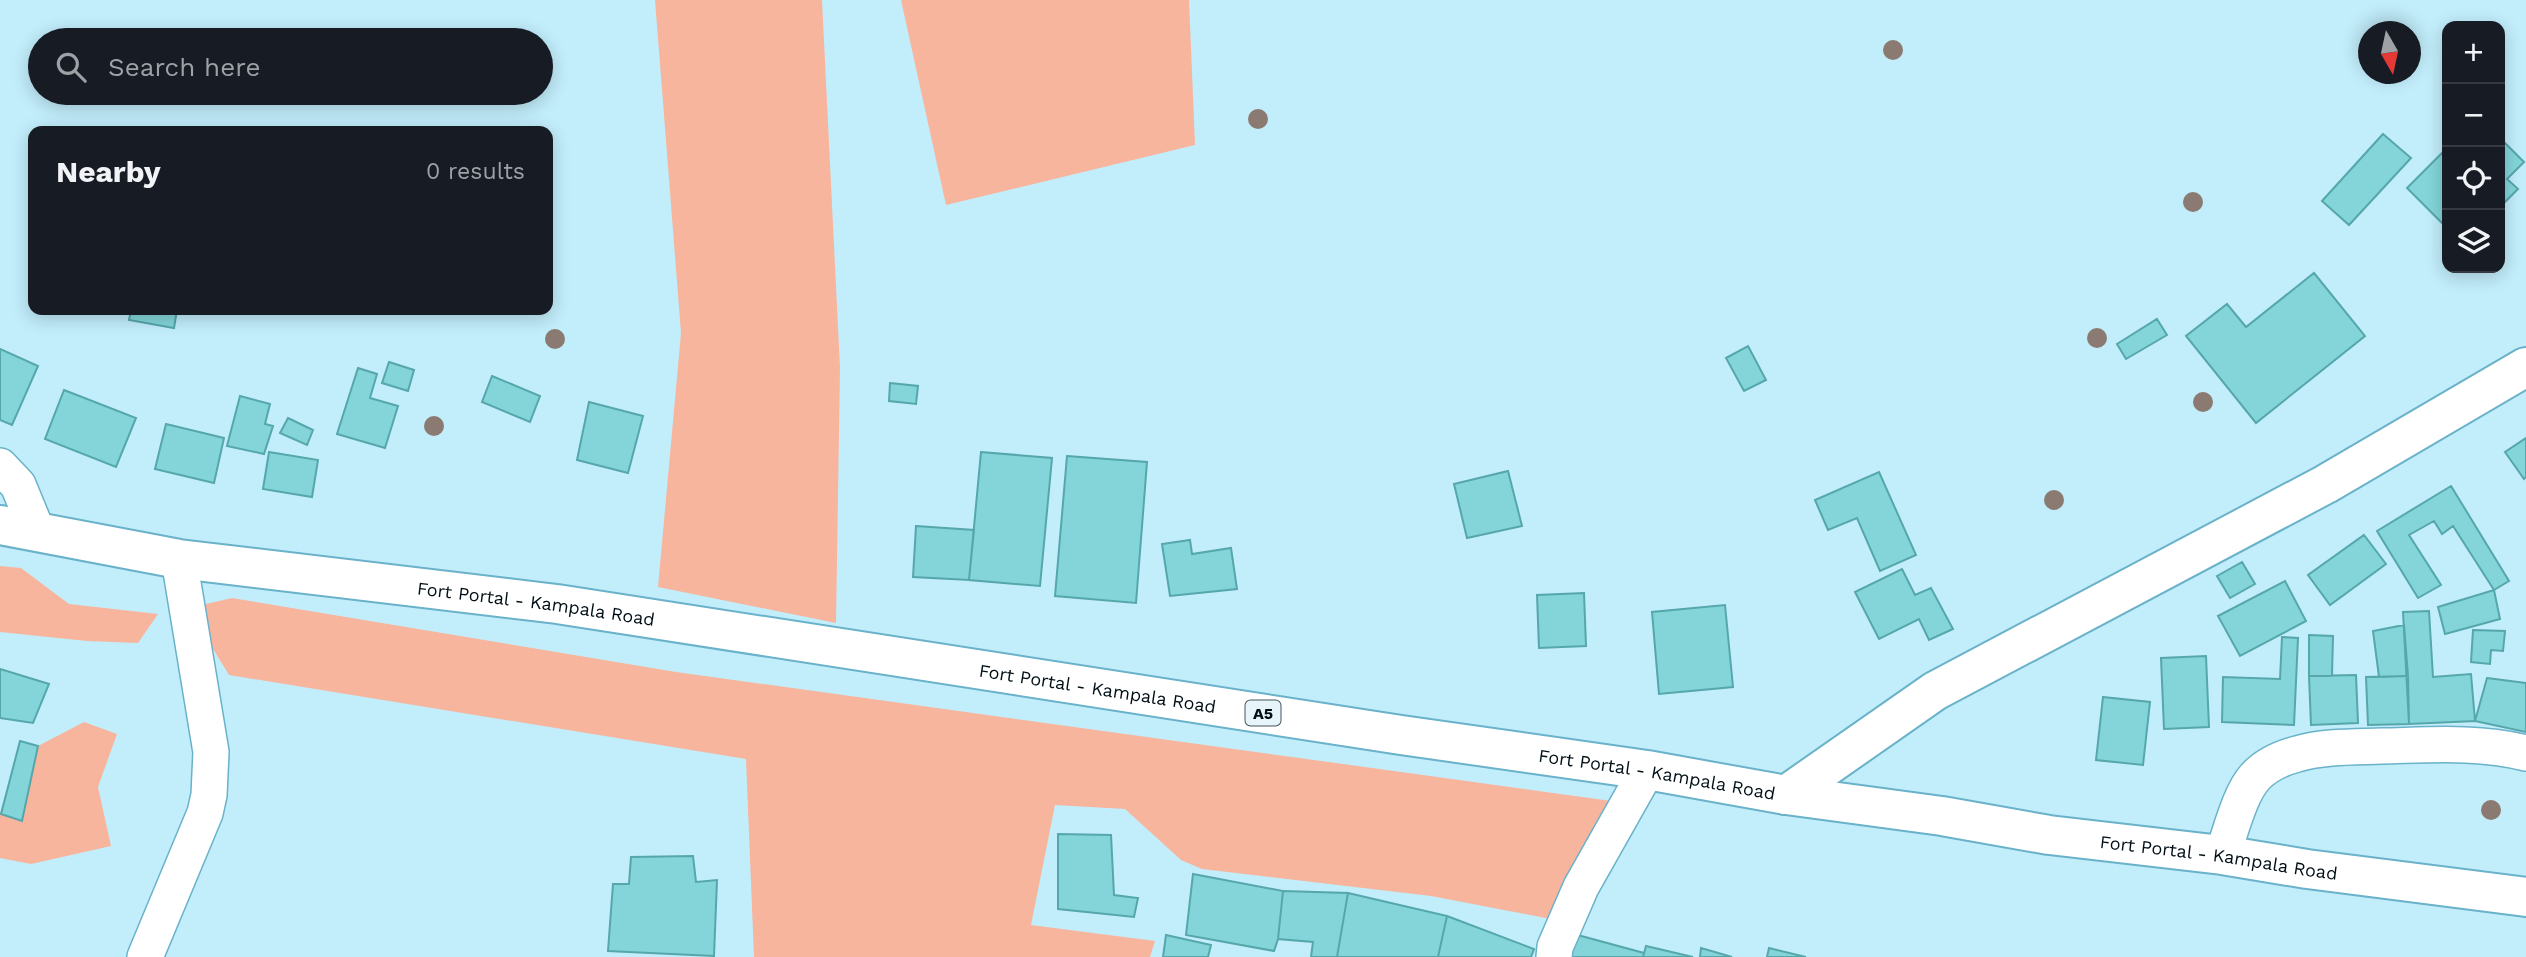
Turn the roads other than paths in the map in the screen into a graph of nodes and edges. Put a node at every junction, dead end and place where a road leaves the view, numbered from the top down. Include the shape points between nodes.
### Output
1 (2526, 367) edge
2 (0, 466) edge
3 (18, 528) edge
4 (179, 558) junction
5 (2526, 752) edge
6 (1647, 770) junction
7 (1786, 795) junction
8 (2222, 855) junction
9 (2526, 897) edge
10 (145, 957) edge
11 (1553, 957) edge

1 - 7 main road via 2326,484 1935,691
2 - 3 street via 18,485
3 - 4 main road, Fort Portal - Kampala Road / A5
4 - 6 main road, Fort Portal - Kampala Road / A5 via 557,604
4 - 10 street via 211,752 209,795
5 - 8 street via 2422,745 2297,754 2274,762 2246,789
6 - 7 main road, Fort Portal - Kampala Road / A5
6 - 11 street via 1581,887
7 - 8 main road, Fort Portal - Kampala Road / A5 via 2049,835
8 - 9 main road, Fort Portal - Kampala Road / A5

